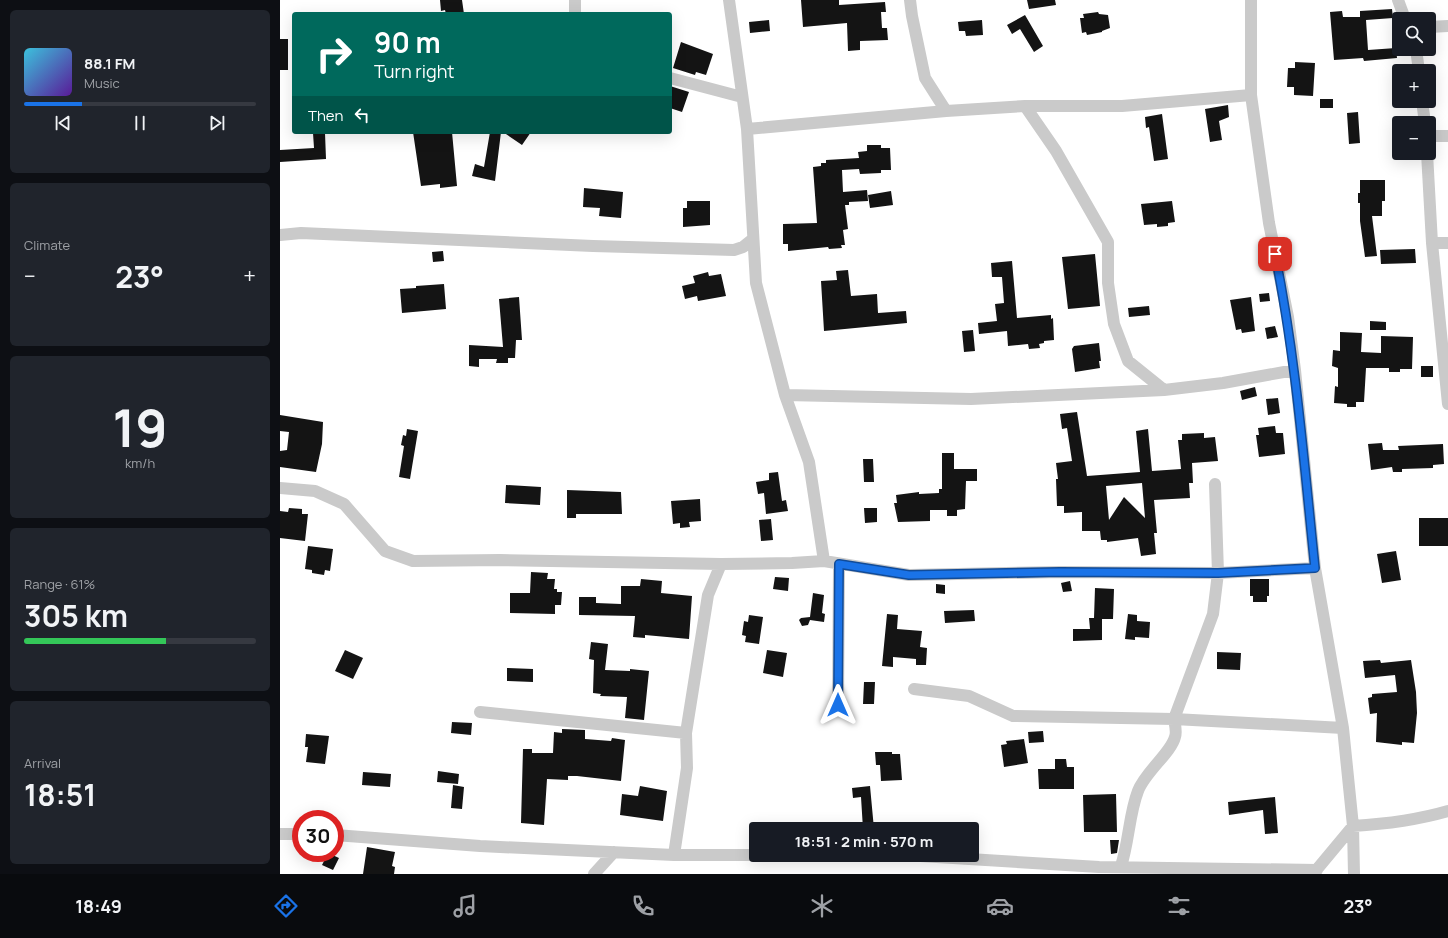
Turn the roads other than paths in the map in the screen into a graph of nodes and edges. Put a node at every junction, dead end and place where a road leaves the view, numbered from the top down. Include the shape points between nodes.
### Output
1 (575, 0) edge
2 (729, 0) edge
3 (910, 0) edge
4 (1251, 0) edge
5 (1398, 0) edge
6 (575, 12) edge
7 (1402, 12) edge
8 (1448, 26) edge
9 (1436, 27) edge
10 (672, 79) edge
11 (1251, 95) junction
12 (742, 97) junction
13 (1025, 106) junction
14 (946, 111) junction
15 (747, 128) junction
16 (1436, 136) edge
17 (1448, 136) edge
18 (1427, 160) edge
19 (280, 235) edge
20 (754, 239) junction
21 (1448, 242) edge
22 (1432, 243) junction
23 (1295, 370) junction
24 (1164, 390) junction
25 (785, 395) junction
26 (1448, 404) edge
27 (1215, 484) dead end
28 (280, 488) edge
29 (824, 561) junction
30 (721, 564) junction
31 (839, 564) junction
32 (1315, 568) junction
33 (1218, 573) junction
34 (914, 689) dead end
35 (838, 705) dead end
36 (480, 712) dead end
37 (1174, 719) junction
38 (1343, 728) junction
39 (686, 733) junction
40 (1448, 811) edge
41 (1353, 826) junction
42 (280, 834) edge
43 (292, 834) edge
44 (344, 836) edge
45 (614, 852) junction
46 (674, 855) junction
47 (749, 855) edge
48 (979, 861) edge
49 (1121, 866) junction
50 (1097, 871) edge
51 (1315, 872) edge
52 (594, 874) edge
53 (1354, 874) edge

1 - 6 street
2 - 12 street
3 - 14 street via 925,78
4 - 11 street
5 - 7 street
8 - 9 street
10 - 12 street
11 - 13 street via 1122,106
11 - 23 street via 1269,223 1288,317
12 - 15 street
13 - 14 street
13 - 24 street via 1056,151 1108,242 1108,283 1114,324 1128,361
14 - 15 street
15 - 20 street
16 - 17 street
18 - 22 street
19 - 20 street via 301,233 734,250
20 - 25 street via 756,283
21 - 22 street
22 - 26 street
23 - 24 street
23 - 32 street
24 - 25 street via 971,399
25 - 29 street via 809,462
27 - 33 street
28 - 30 street via 315,491 344,504 385,551 413,561
29 - 30 street
29 - 31 street
30 - 39 street via 708,595
31 - 33 street via 909,575 1060,572
31 - 35 street
32 - 33 street
32 - 38 street
33 - 37 street via 1213,614
34 - 37 street via 969,696 1013,716
36 - 39 street
37 - 38 street
37 - 49 street via 1176,737 1145,777 1138,791
38 - 41 street
39 - 46 street via 687,768
40 - 41 street via 1426,818
41 - 51 street
41 - 53 street
42 - 43 street
44 - 45 street via 480,846
45 - 46 street
45 - 52 street
46 - 47 street
48 - 50 street
49 - 50 street
49 - 51 street

